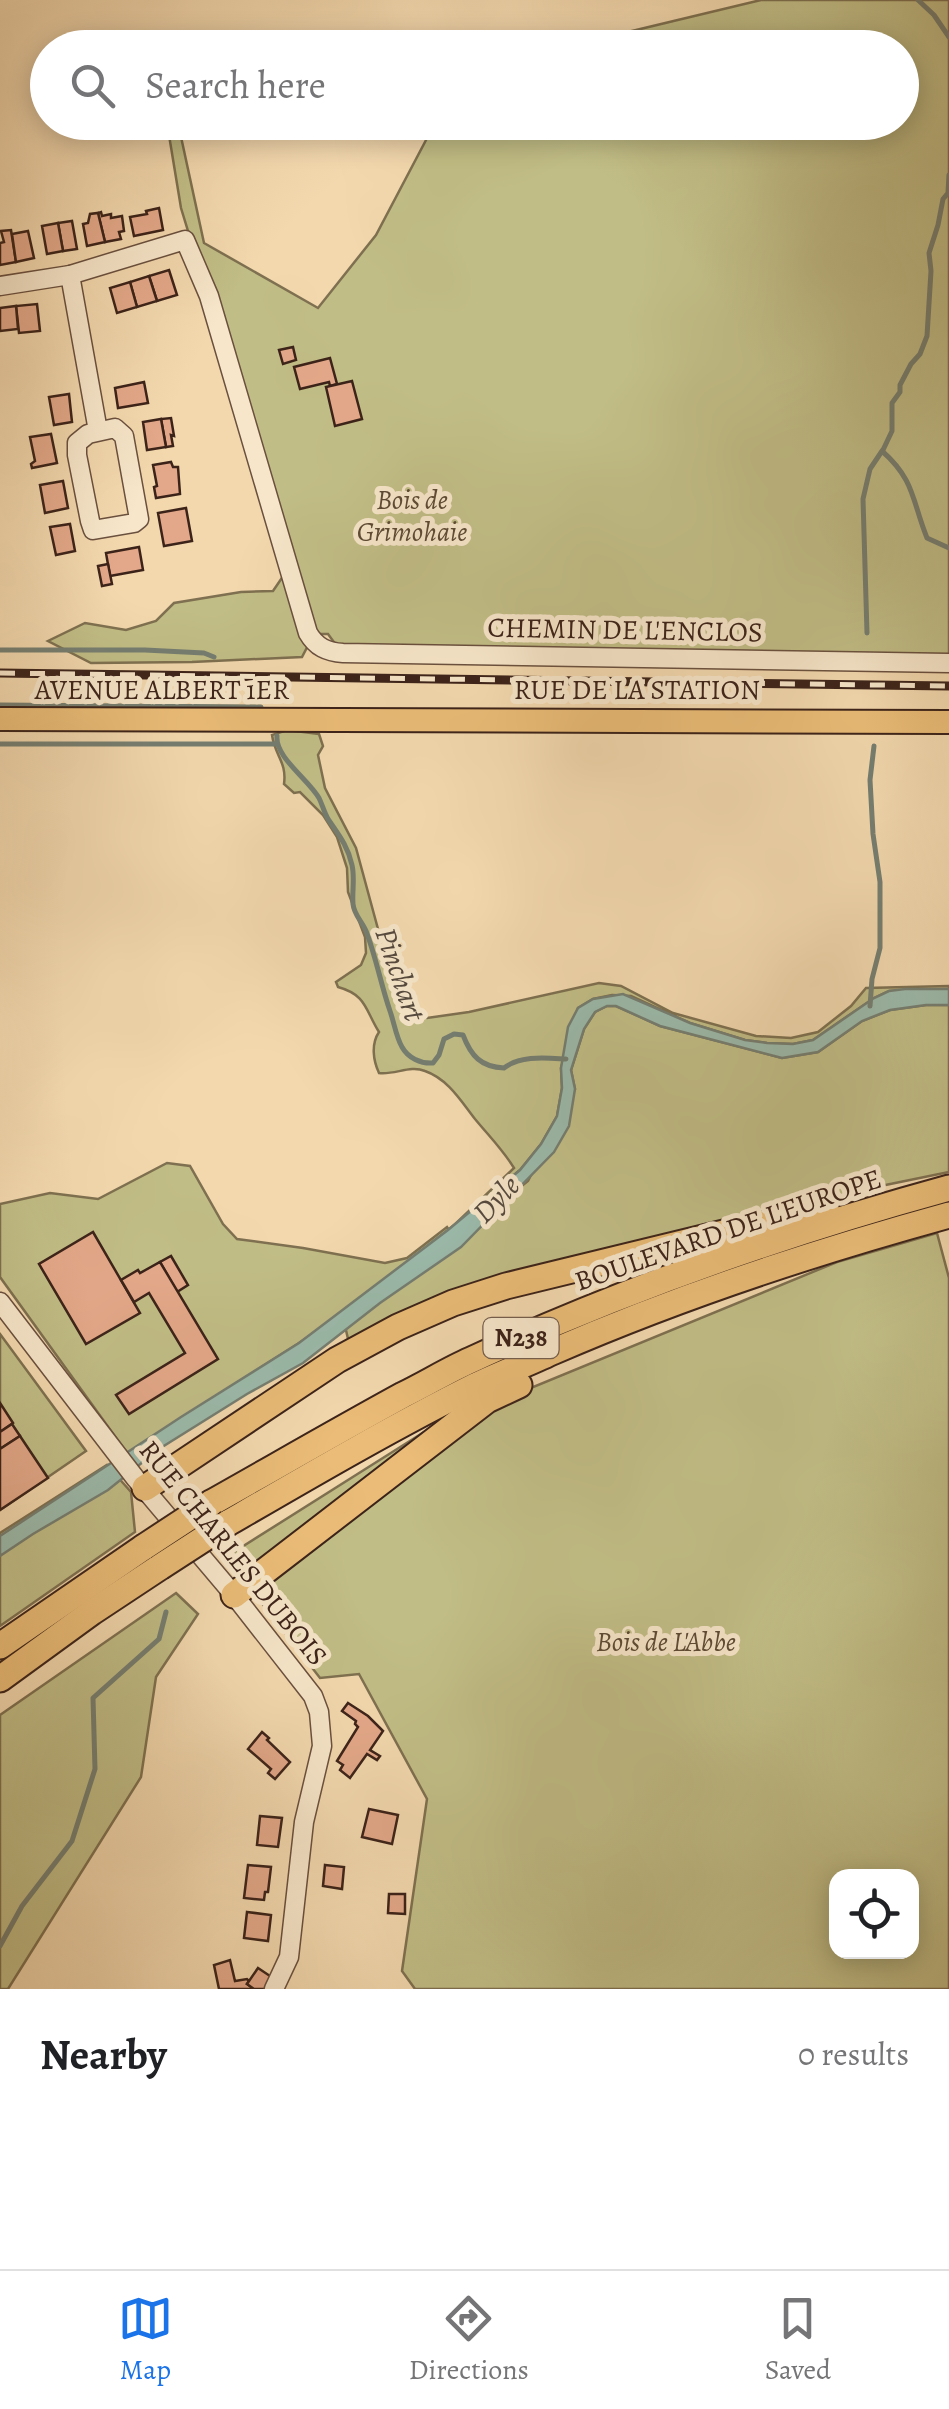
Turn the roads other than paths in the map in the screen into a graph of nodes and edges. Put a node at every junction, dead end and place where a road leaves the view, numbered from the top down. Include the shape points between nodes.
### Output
1 (70, 275) junction
2 (0, 286) edge
3 (98, 431) junction
4 (949, 662) edge
5 (0, 719) edge
6 (324, 720) joint
7 (949, 722) edge
8 (949, 1188) edge
9 (850, 1215) junction
10 (949, 1215) edge
11 (0, 1302) edge
12 (596, 1333) junction
13 (140, 1483) junction
14 (220, 1513) junction
15 (152, 1557) junction
16 (234, 1595) junction
17 (0, 1646) edge
18 (0, 1679) edge
19 (274, 1989) edge

1 - 2 street
1 - 3 street
1 - 4 street, CHEMIN DE L'ENCLOS via 186,240 209,296 308,633 324,650
3 - 3 street via 77,443 93,530 139,518 124,436 115,428
5 - 6 main road, AVENUE ALBERT 1ER
6 - 7 main road, RUE DE LA STATION
8 - 9 highway, BOULEVARD DE L'EUROPE / N238
9 - 13 highway via 826,1208 453,1304 336,1360
9 - 14 highway, BOULEVARD DE L'EUROPE / N238 via 714,1260 468,1361 338,1430
10 - 12 highway, BOULEVARD DE L'EUROPE / N238 via 718,1286
11 - 13 street, RUE CHARLES DUBOIS
12 - 14 highway, BOULEVARD DE L'EUROPE / N238
12 - 16 highway via 577,1358 487,1400
13 - 16 street, RUE CHARLES DUBOIS
14 - 15 highway, N238, bridge
15 - 17 highway, N238
15 - 18 highway, N238 via 92,1612
16 - 19 street, RUE CHARLES DUBOIS via 314,1696 322,1727 293,1937

